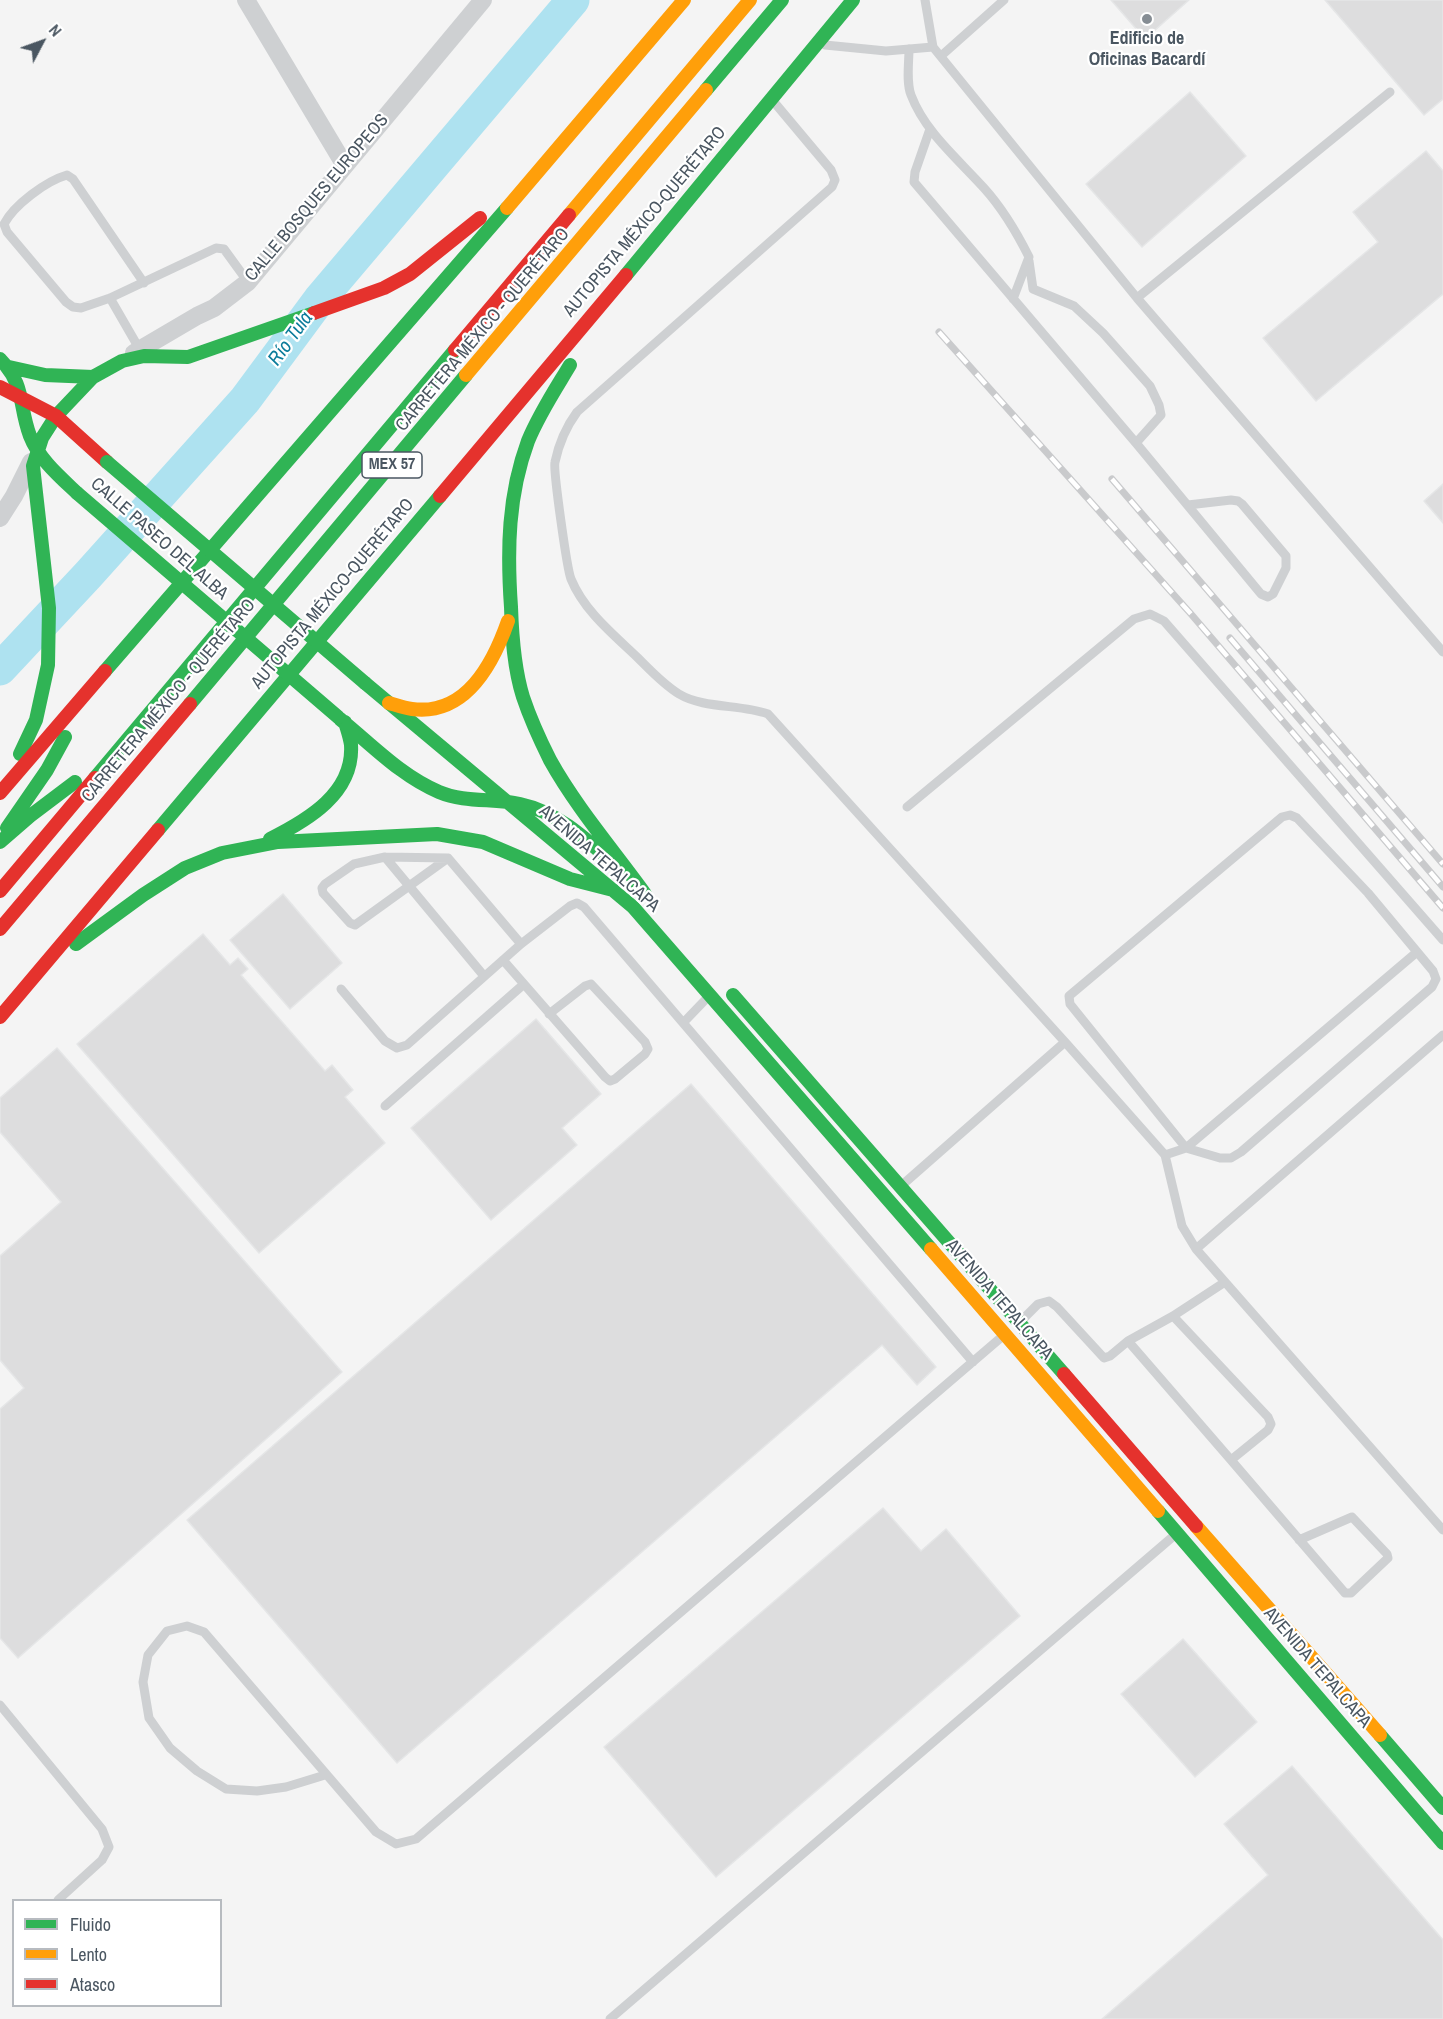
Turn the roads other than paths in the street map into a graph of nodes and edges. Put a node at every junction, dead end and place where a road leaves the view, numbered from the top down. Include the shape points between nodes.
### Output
1 (246, 0) edge
2 (483, 0) edge
3 (684, 0) edge
4 (750, 0) edge
5 (782, 0) edge
6 (853, 0) edge
7 (925, 0) edge
8 (1004, 0) edge
9 (816, 45) junction
10 (933, 47) junction
11 (909, 49) junction
12 (941, 56) junction
13 (1390, 92) dead end
14 (771, 99) junction
15 (930, 129) junction
16 (344, 164) junction
17 (543, 166) junction
18 (657, 236) junction
19 (1029, 257) junction
20 (248, 282) junction
21 (144, 283) junction
22 (110, 298) junction
23 (1137, 298) junction
24 (1013, 299) junction
25 (140, 350) junction
26 (122, 361) junction
27 (4, 363) edge
28 (93, 377) junction
29 (0, 387) edge
30 (23, 398) junction
31 (56, 416) junction
32 (1136, 443) junction
33 (37, 449) junction
34 (1188, 505) junction
35 (0, 518) edge
36 (511, 604) junction
37 (1443, 652) edge
38 (365, 683) joint
39 (88, 691) junction
40 (389, 703) junction
41 (341, 720) junction
42 (107, 762) junction
43 (1, 791) edge
44 (507, 802) junction
45 (907, 807) dead end
46 (0, 838) edge
47 (0, 842) edge
48 (262, 842) junction
49 (385, 857) junction
50 (448, 858) junction
51 (409, 886) junction
52 (0, 891) edge
53 (613, 891) junction
54 (0, 929) edge
55 (1443, 940) edge
56 (522, 944) junction
57 (1417, 952) junction
58 (503, 960) junction
59 (38, 972) junction
60 (484, 976) junction
61 (722, 983) dead end
62 (524, 984) junction
63 (341, 989) dead end
64 (710, 995) junction
65 (549, 1014) junction
66 (0, 1017) edge
67 (683, 1023) junction
68 (1443, 1035) edge
69 (1065, 1042) junction
70 (385, 1106) dead end
71 (1186, 1148) junction
72 (1165, 1155) junction
73 (900, 1186) junction
74 (1196, 1249) junction
75 (1225, 1282) junction
76 (1173, 1316) junction
77 (1019, 1323) junction
78 (1005, 1334) junction
79 (1128, 1341) junction
80 (973, 1362) junction
81 (1231, 1460) junction
82 (1191, 1520) junction
83 (1443, 1530) edge
84 (1177, 1533) junction
85 (1299, 1540) junction
86 (0, 1705) edge
87 (325, 1775) junction
88 (1443, 1808) edge
89 (1443, 1843) edge
90 (59, 1899) edge
91 (610, 2019) edge

1 - 16 street
2 - 16 street, CALLE BOSQUES EUROPEOS
3 - 17 main road
4 - 42 main road, CARRETERA MÉXICO - QUERÉTARO / MEX 57
5 - 54 main road, CARRETERA MÉXICO - QUERÉTARO / MEX 57
6 - 9 main road, AUTOPISTA MÉXICO-QUERÉTARO
7 - 10 lane
8 - 12 lane
9 - 11 lane
9 - 14 main road, AUTOPISTA MÉXICO-QUERÉTARO
10 - 11 lane
10 - 12 lane
11 - 15 lane via 910,92
12 - 23 lane
13 - 23 lane
14 - 18 main road, AUTOPISTA MÉXICO-QUERÉTARO
14 - 69 lane via 831,170 835,180 832,187 577,412 566,428 554,464 571,578 601,622 666,685 694,700 768,714
15 - 19 lane via 986,190 1015,229
15 - 24 lane via 914,182
16 - 20 street, CALLE BOSQUES EUROPEOS
17 - 26 main road via 410,274 370,294 188,357 144,356
17 - 39 main road
18 - 36 main road via 631,284 579,353 539,416 528,442 512,500 508,561
18 - 59 main road, AUTOPISTA MÉXICO-QUERÉTARO
19 - 24 lane
19 - 32 lane via 1033,289 1074,306 1150,386 1161,415
20 - 21 lane via 224,249 216,248
20 - 25 street, CALLE BOSQUES EUROPEOS via 214,308
21 - 22 lane
21 - 22 lane via 73,179 67,175 58,177 8,216 4,224 7,232 74,308
22 - 25 lane
23 - 37 lane
24 - 32 lane
25 - 26 street, CALLE BOSQUES EUROPEOS
26 - 28 main road
27 - 28 main road via 45,375
27 - 30 main road, CALLE PASEO DEL ALBA via 19,383
28 - 31 main road
29 - 30 main road, CALLE PASEO DEL ALBA
30 - 31 main road, CALLE PASEO DEL ALBA
30 - 33 main road, CALLE PASEO DEL ALBA via 27,425
31 - 33 main road
31 - 38 main road, CALLE PASEO DEL ALBA, bridge
32 - 34 lane
33 - 35 street
33 - 41 main road, CALLE PASEO DEL ALBA, bridge via 78,493
33 - 43 main road via 33,473 49,608 48,665 36,720
34 - 34 lane via 1231,500 1242,504 1286,556 1286,568 1273,594 1261,594
36 - 40 main road via 495,656 467,693 449,704 427,710
36 - 44 main road, AVENIDA TEPALCAPA via 518,676 539,736 563,781 649,899 602,853 566,825 538,810
38 - 40 main road, AVENIDA TEPALCAPA
39 - 43 main road
39 - 46 main road via 47,770
40 - 44 main road, AVENIDA TEPALCAPA
41 - 44 main road, AVENIDA TEPALCAPA via 407,774 434,789 465,800
41 - 48 main road via 349,732 352,753 340,789 298,824
42 - 47 main road via 58,794
42 - 52 main road, CARRETERA MÉXICO - QUERÉTARO / MEX 57
44 - 53 main road, AVENIDA TEPALCAPA
45 - 55 lane via 1134,619 1150,614 1164,621
48 - 53 main road via 437,834 460,837
48 - 59 main road via 186,867
49 - 50 lane
49 - 51 lane
49 - 51 lane via 354,864 325,884 323,893 355,925
50 - 51 lane
50 - 56 lane
51 - 60 lane
53 - 64 main road, AVENIDA TEPALCAPA via 633,907
56 - 58 lane
56 - 67 lane via 577,903 585,907
57 - 71 lane
57 - 71 lane via 1433,971 1436,979 1432,987 1240,1152 1231,1158 1220,1158
57 - 71 lane via 1368,893 1290,815 1282,817 1069,996 1070,1004
58 - 60 lane
58 - 62 lane
59 - 66 main road, AUTOPISTA MÉXICO-QUERÉTARO
60 - 63 lane via 407,1045 397,1048 385,1041
61 - 73 main road, AVENIDA TEPALCAPA
62 - 65 lane
62 - 70 lane
64 - 67 lane
64 - 78 main road, AVENIDA TEPALCAPA
65 - 65 lane via 610,1081 648,1048 591,984
67 - 80 lane
68 - 74 lane
69 - 72 lane
69 - 73 lane
71 - 72 lane
72 - 74 lane via 1182,1226
73 - 77 main road, AVENIDA TEPALCAPA
74 - 75 lane
75 - 76 lane
75 - 83 lane
76 - 79 lane
76 - 81 lane via 1269,1417 1268,1430
77 - 78 lane
77 - 79 lane via 1038,1304 1049,1301 1104,1358
77 - 82 main road, AVENIDA TEPALCAPA
78 - 80 lane
78 - 84 main road, AVENIDA TEPALCAPA
79 - 81 lane
80 - 87 lane via 416,1839 396,1844 376,1832
81 - 85 lane
82 - 84 lane
82 - 88 main road, AVENIDA TEPALCAPA
84 - 89 main road, AVENIDA TEPALCAPA
84 - 91 lane
85 - 85 lane via 1352,1517 1388,1558 1349,1594
86 - 90 lane via 102,1829 109,1847 102,1860
87 - 87 lane via 204,1632 187,1626 167,1631 148,1655 143,1682 149,1718 170,1748 197,1771 226,1789 257,1791

